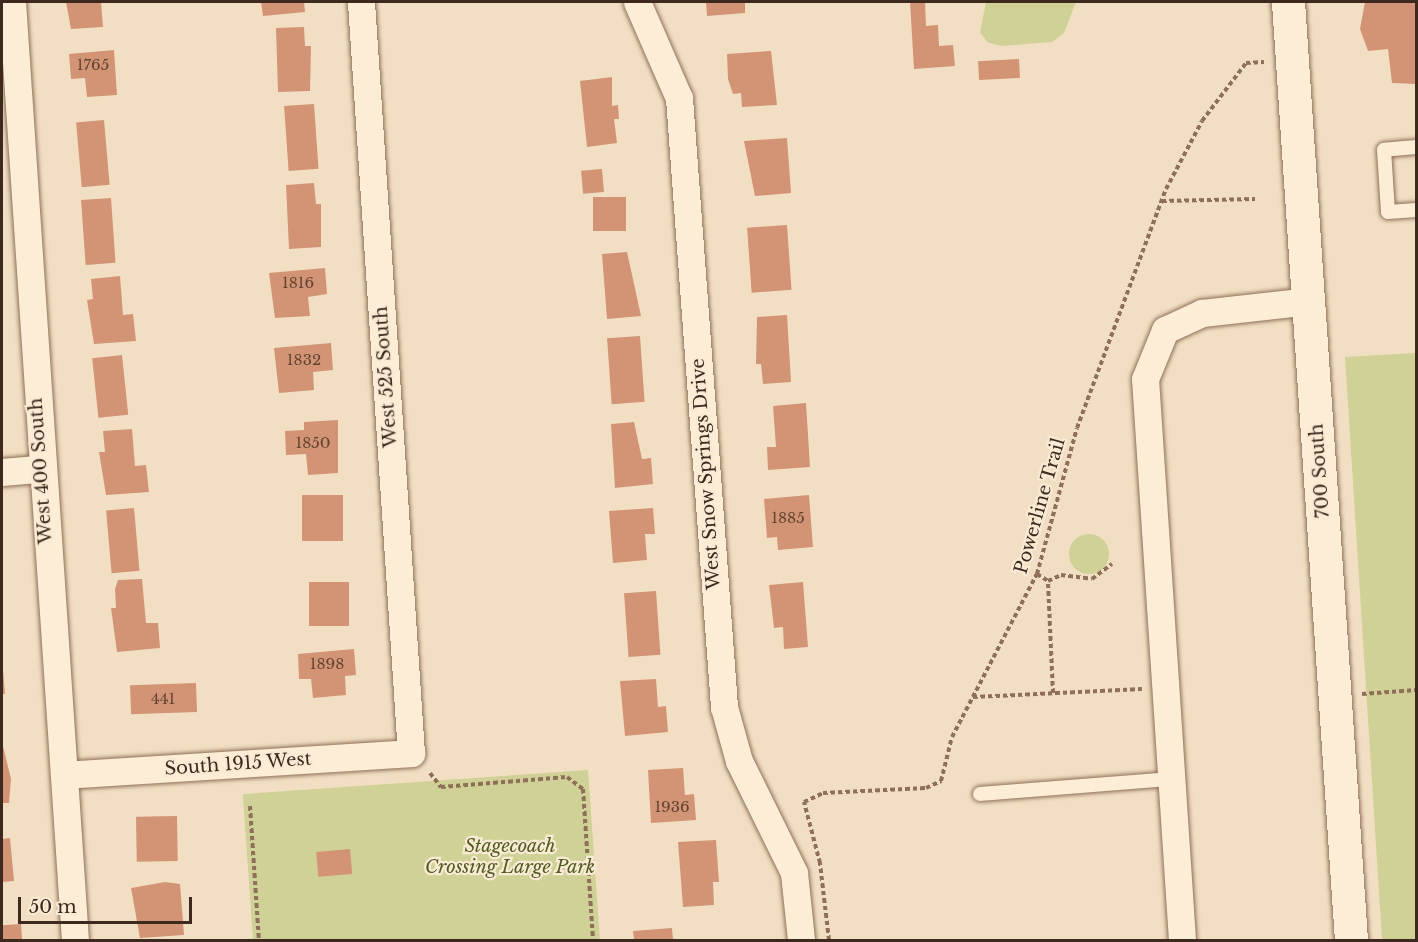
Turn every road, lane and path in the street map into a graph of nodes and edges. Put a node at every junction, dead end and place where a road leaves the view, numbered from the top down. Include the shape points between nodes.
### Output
1 (12, 2) edge
2 (361, 2) edge
3 (637, 2) edge
4 (1288, 2) edge
5 (1265, 62) dead end
6 (1416, 147) edge
7 (1255, 199) dead end
8 (1162, 201) junction
9 (1416, 210) edge
10 (1309, 301) junction
11 (40, 469) junction
12 (2, 472) edge
13 (1112, 564) dead end
14 (1037, 574) junction
15 (1048, 581) junction
16 (1143, 689) dead end
17 (1416, 690) edge
18 (1053, 693) junction
19 (1362, 694) dead end
20 (973, 697) junction
21 (411, 753) joint
22 (430, 773) dead end
23 (64, 775) junction
24 (1171, 779) junction
25 (980, 794) dead end
26 (250, 806) dead end
27 (75, 940) edge
28 (259, 940) edge
29 (593, 940) edge
30 (801, 940) edge
31 (829, 940) edge
32 (1182, 940) edge
33 (1351, 940) edge

1 - 11 street, West 400 South
2 - 21 street, West 525 South
3 - 30 street, West Snow Springs Drive via 679,98 724,707 739,761 794,873
4 - 10 street, 700 South
5 - 8 path, Powerline Trail via 1246,63 1202,121
6 - 9 lane via 1384,150 1388,212
7 - 8 path
8 - 14 path, Powerline Trail via 1077,428
10 - 24 street via 1202,314 1165,330 1145,379
10 - 33 street, 700 South
11 - 12 street
11 - 23 street, West 400 South
13 - 15 path via 1092,579 1061,575
14 - 15 path
14 - 20 path, Powerline Trail
15 - 18 path
16 - 18 path
17 - 19 path
18 - 20 path
20 - 31 path, Powerline Trail via 936,785 823,793 804,802 820,863
21 - 23 street, South 1915 West
22 - 29 path via 441,787 567,777 583,789
23 - 27 street, West 400 South
24 - 25 lane
24 - 32 street
26 - 28 path

